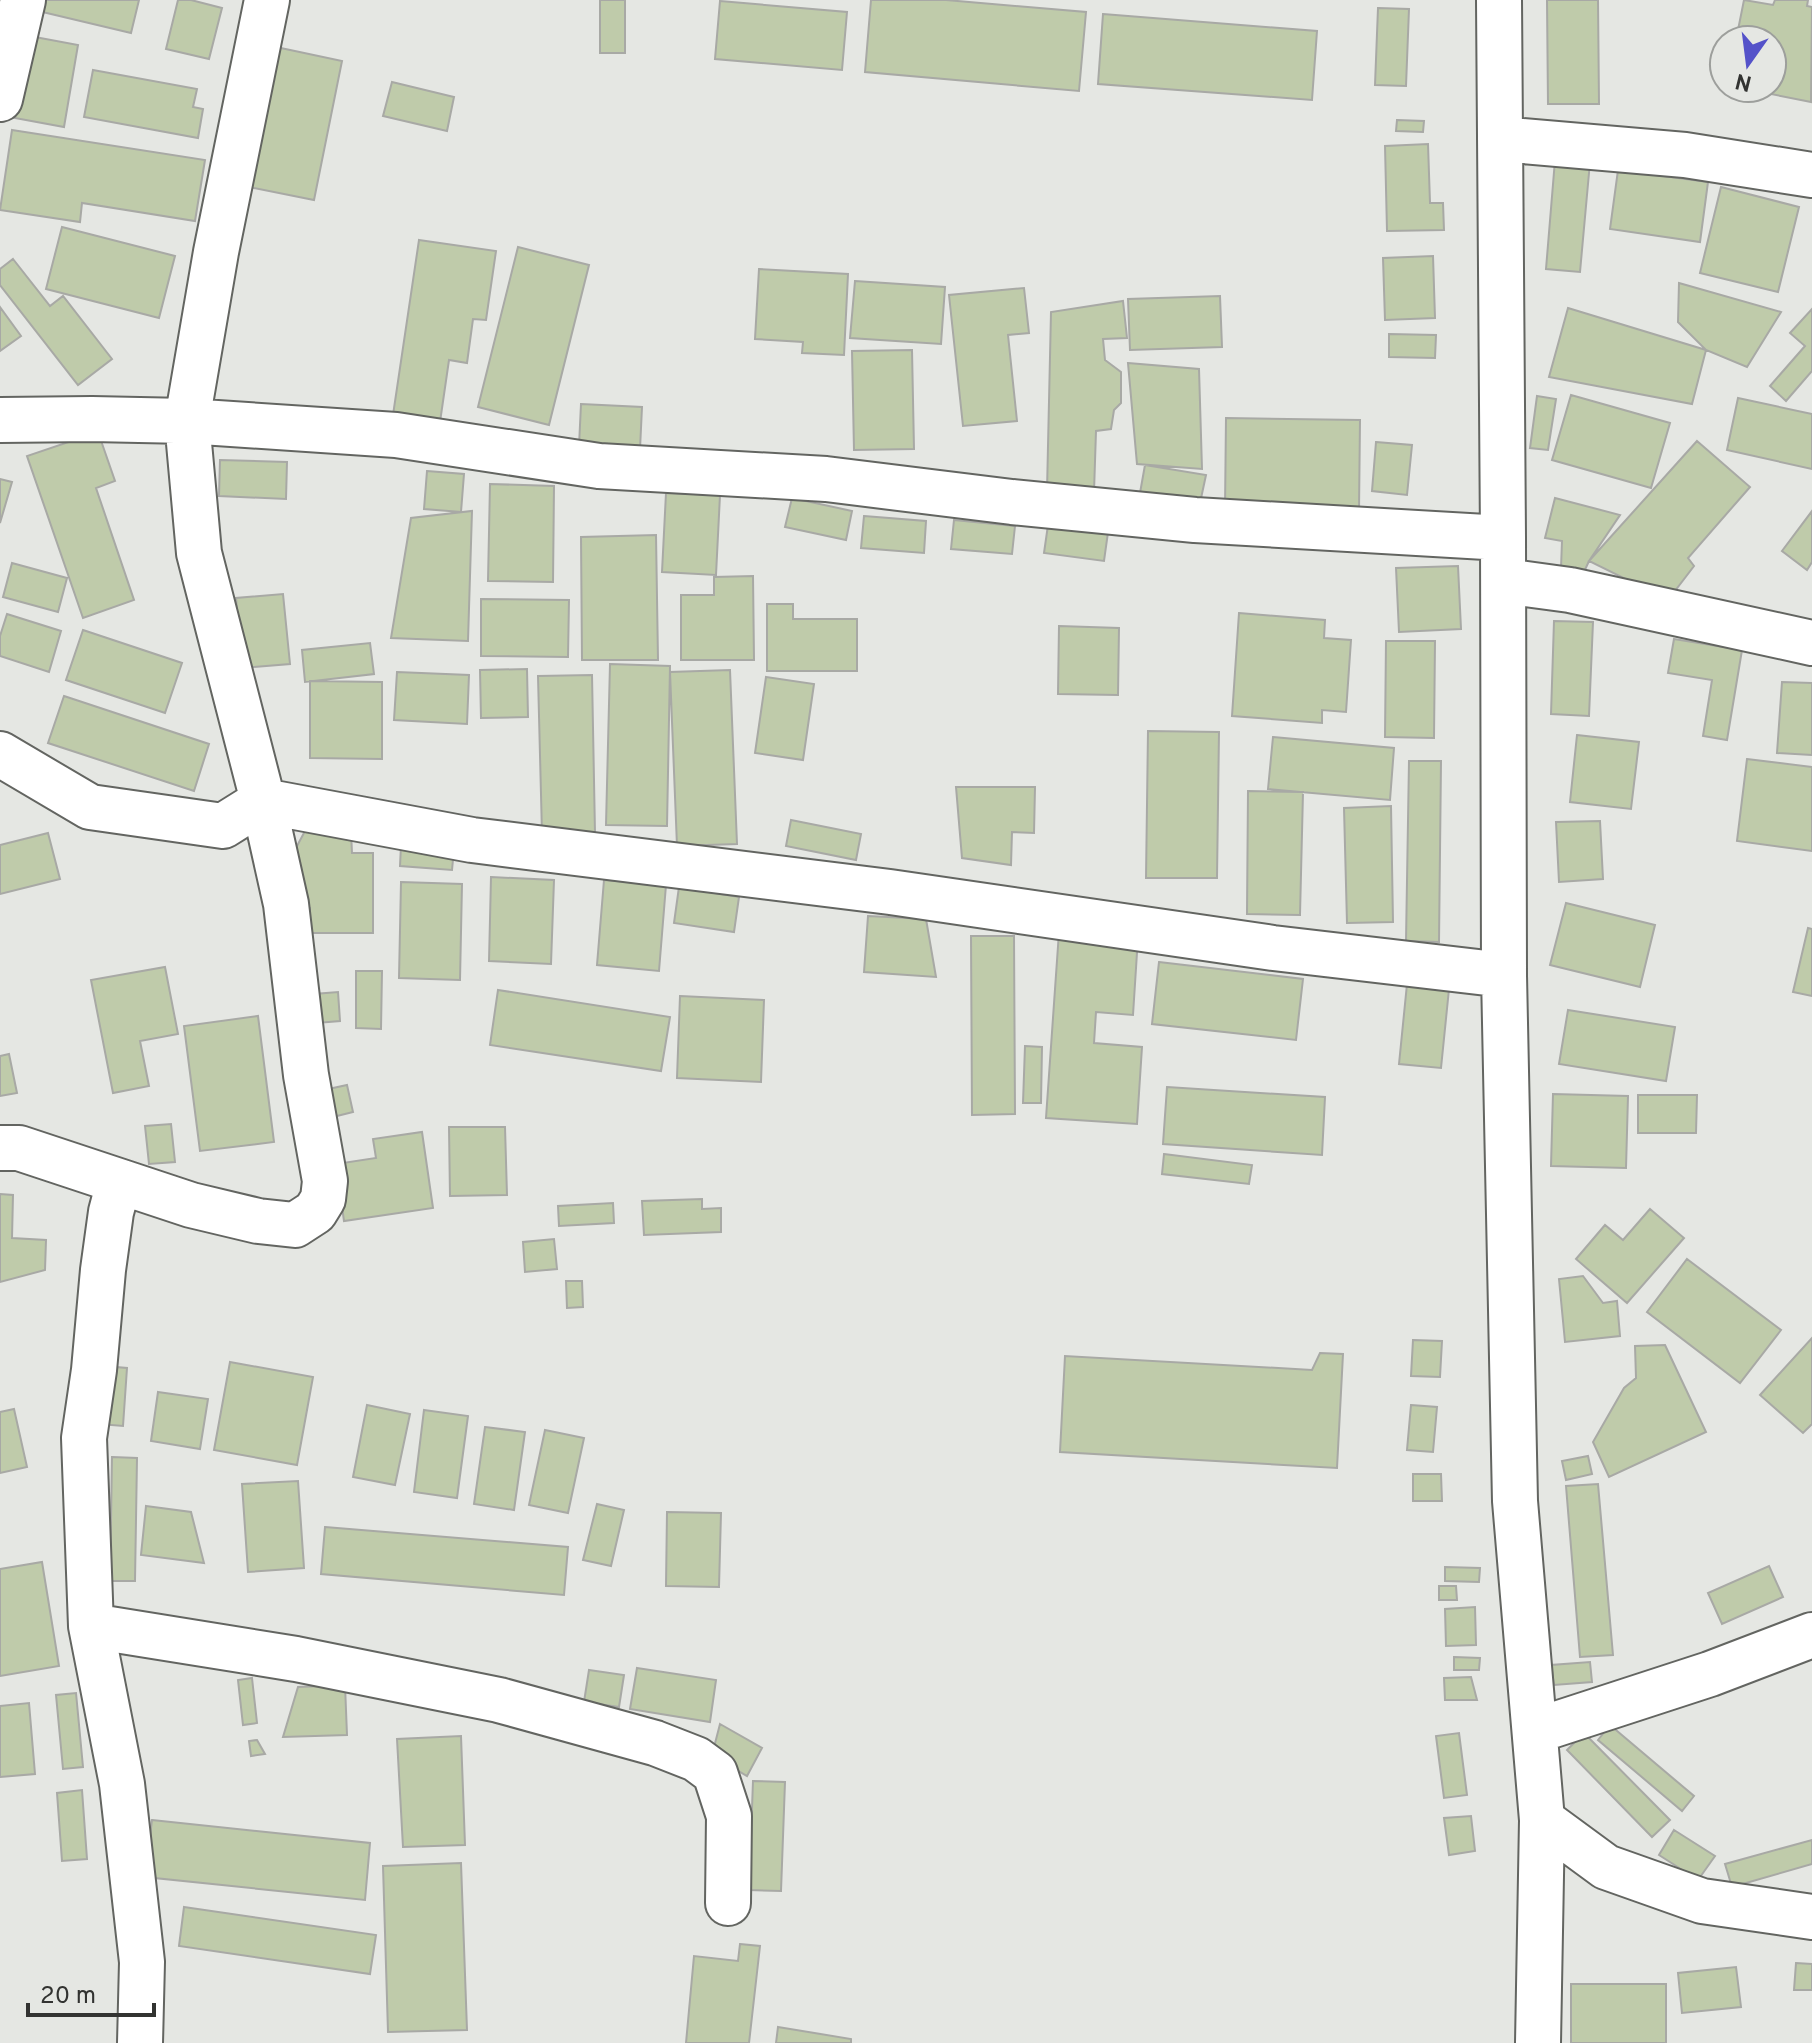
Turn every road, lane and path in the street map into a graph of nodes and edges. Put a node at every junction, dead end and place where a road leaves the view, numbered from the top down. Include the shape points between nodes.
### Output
1 (23, 0) edge
2 (267, 0) edge
3 (1499, 0) edge
4 (0, 99) edge
5 (1500, 139) junction
6 (1812, 175) edge
7 (0, 420) edge
8 (187, 421) junction
9 (1503, 538) junction
10 (1504, 581) junction
11 (1812, 643) edge
12 (0, 754) edge
13 (263, 801) junction
14 (1504, 975) junction
15 (0, 1148) edge
16 (119, 1182) junction
17 (91, 1626) junction
18 (1812, 1635) edge
19 (1535, 1731) junction
20 (1542, 1820) junction
21 (728, 1903) dead end
22 (1812, 1917) edge
23 (140, 2043) edge
24 (1538, 2043) edge

1 - 4 street
2 - 8 street
3 - 5 street
5 - 6 street via 1685,155
5 - 9 street
7 - 8 street
8 - 9 street via 396,435 599,466 826,479 1195,520
8 - 13 street via 199,553
9 - 10 street
10 - 11 street via 1570,590
10 - 14 street
12 - 13 street via 90,807 223,826
13 - 14 street via 472,840
13 - 16 street via 286,904 306,1075 325,1181 323,1199 315,1212 295,1225 191,1205
14 - 19 street via 1515,1501
15 - 16 street via 19,1148
16 - 17 street via 84,1438
17 - 21 street via 296,1659 499,1700 696,1759 715,1773 729,1816
17 - 23 street via 122,1784 142,1962
18 - 19 street
19 - 20 street
20 - 22 street via 1606,1867 1702,1901
20 - 24 street

